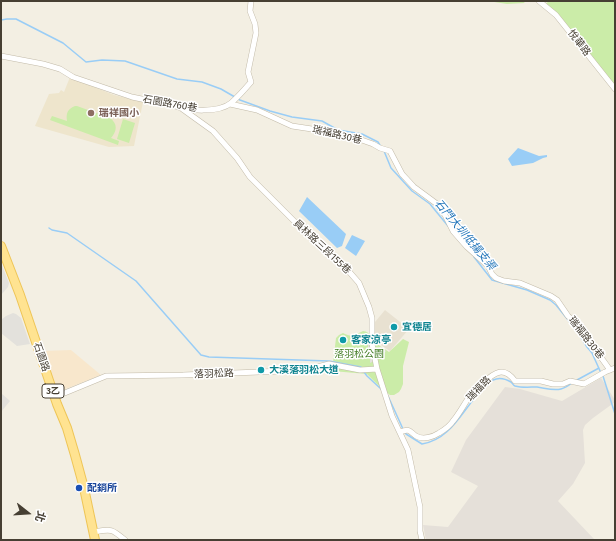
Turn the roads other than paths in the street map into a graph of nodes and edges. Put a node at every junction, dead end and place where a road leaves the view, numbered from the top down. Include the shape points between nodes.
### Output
1 (251, 1) edge
2 (539, 1) edge
3 (1, 56) edge
4 (615, 89) edge
5 (230, 104) junction
6 (181, 108) junction
7 (1, 246) edge
8 (613, 369) edge
9 (377, 370) junction
10 (55, 397) junction
11 (402, 431) junction
12 (94, 536) edge
13 (125, 540) edge
14 (422, 540) edge

1 - 5 street via 250,11 256,33 248,72 251,82
2 - 4 street, 悅華路 via 556,15
3 - 6 street, 石園路760巷 via 43,64 132,97
5 - 6 street, 石園路760巷 via 207,110
5 - 8 street, 瑞福路30巷 via 257,110 292,126 356,138 390,151 402,174 414,187 437,204 453,230 488,266 496,278 520,283 557,300 568,316 583,330 594,349
6 - 9 street, 員林路三段155巷 via 213,131 250,177 359,283 372,318 372,344
7 - 10 main road, 石園路 / 3乙
8 - 11 street, 瑞福路 via 584,384 515,381 507,373 496,372 472,393 453,423 439,433 423,438 412,431
9 - 10 street, 落羽松路 via 329,364 305,370 106,376
9 - 11 street, 員林路三段155巷 via 392,416
10 - 12 main road, 石園路 / 3乙 via 75,455
11 - 14 street, 員林路三段155巷 via 420,507
12 - 13 street via 107,530 114,531

